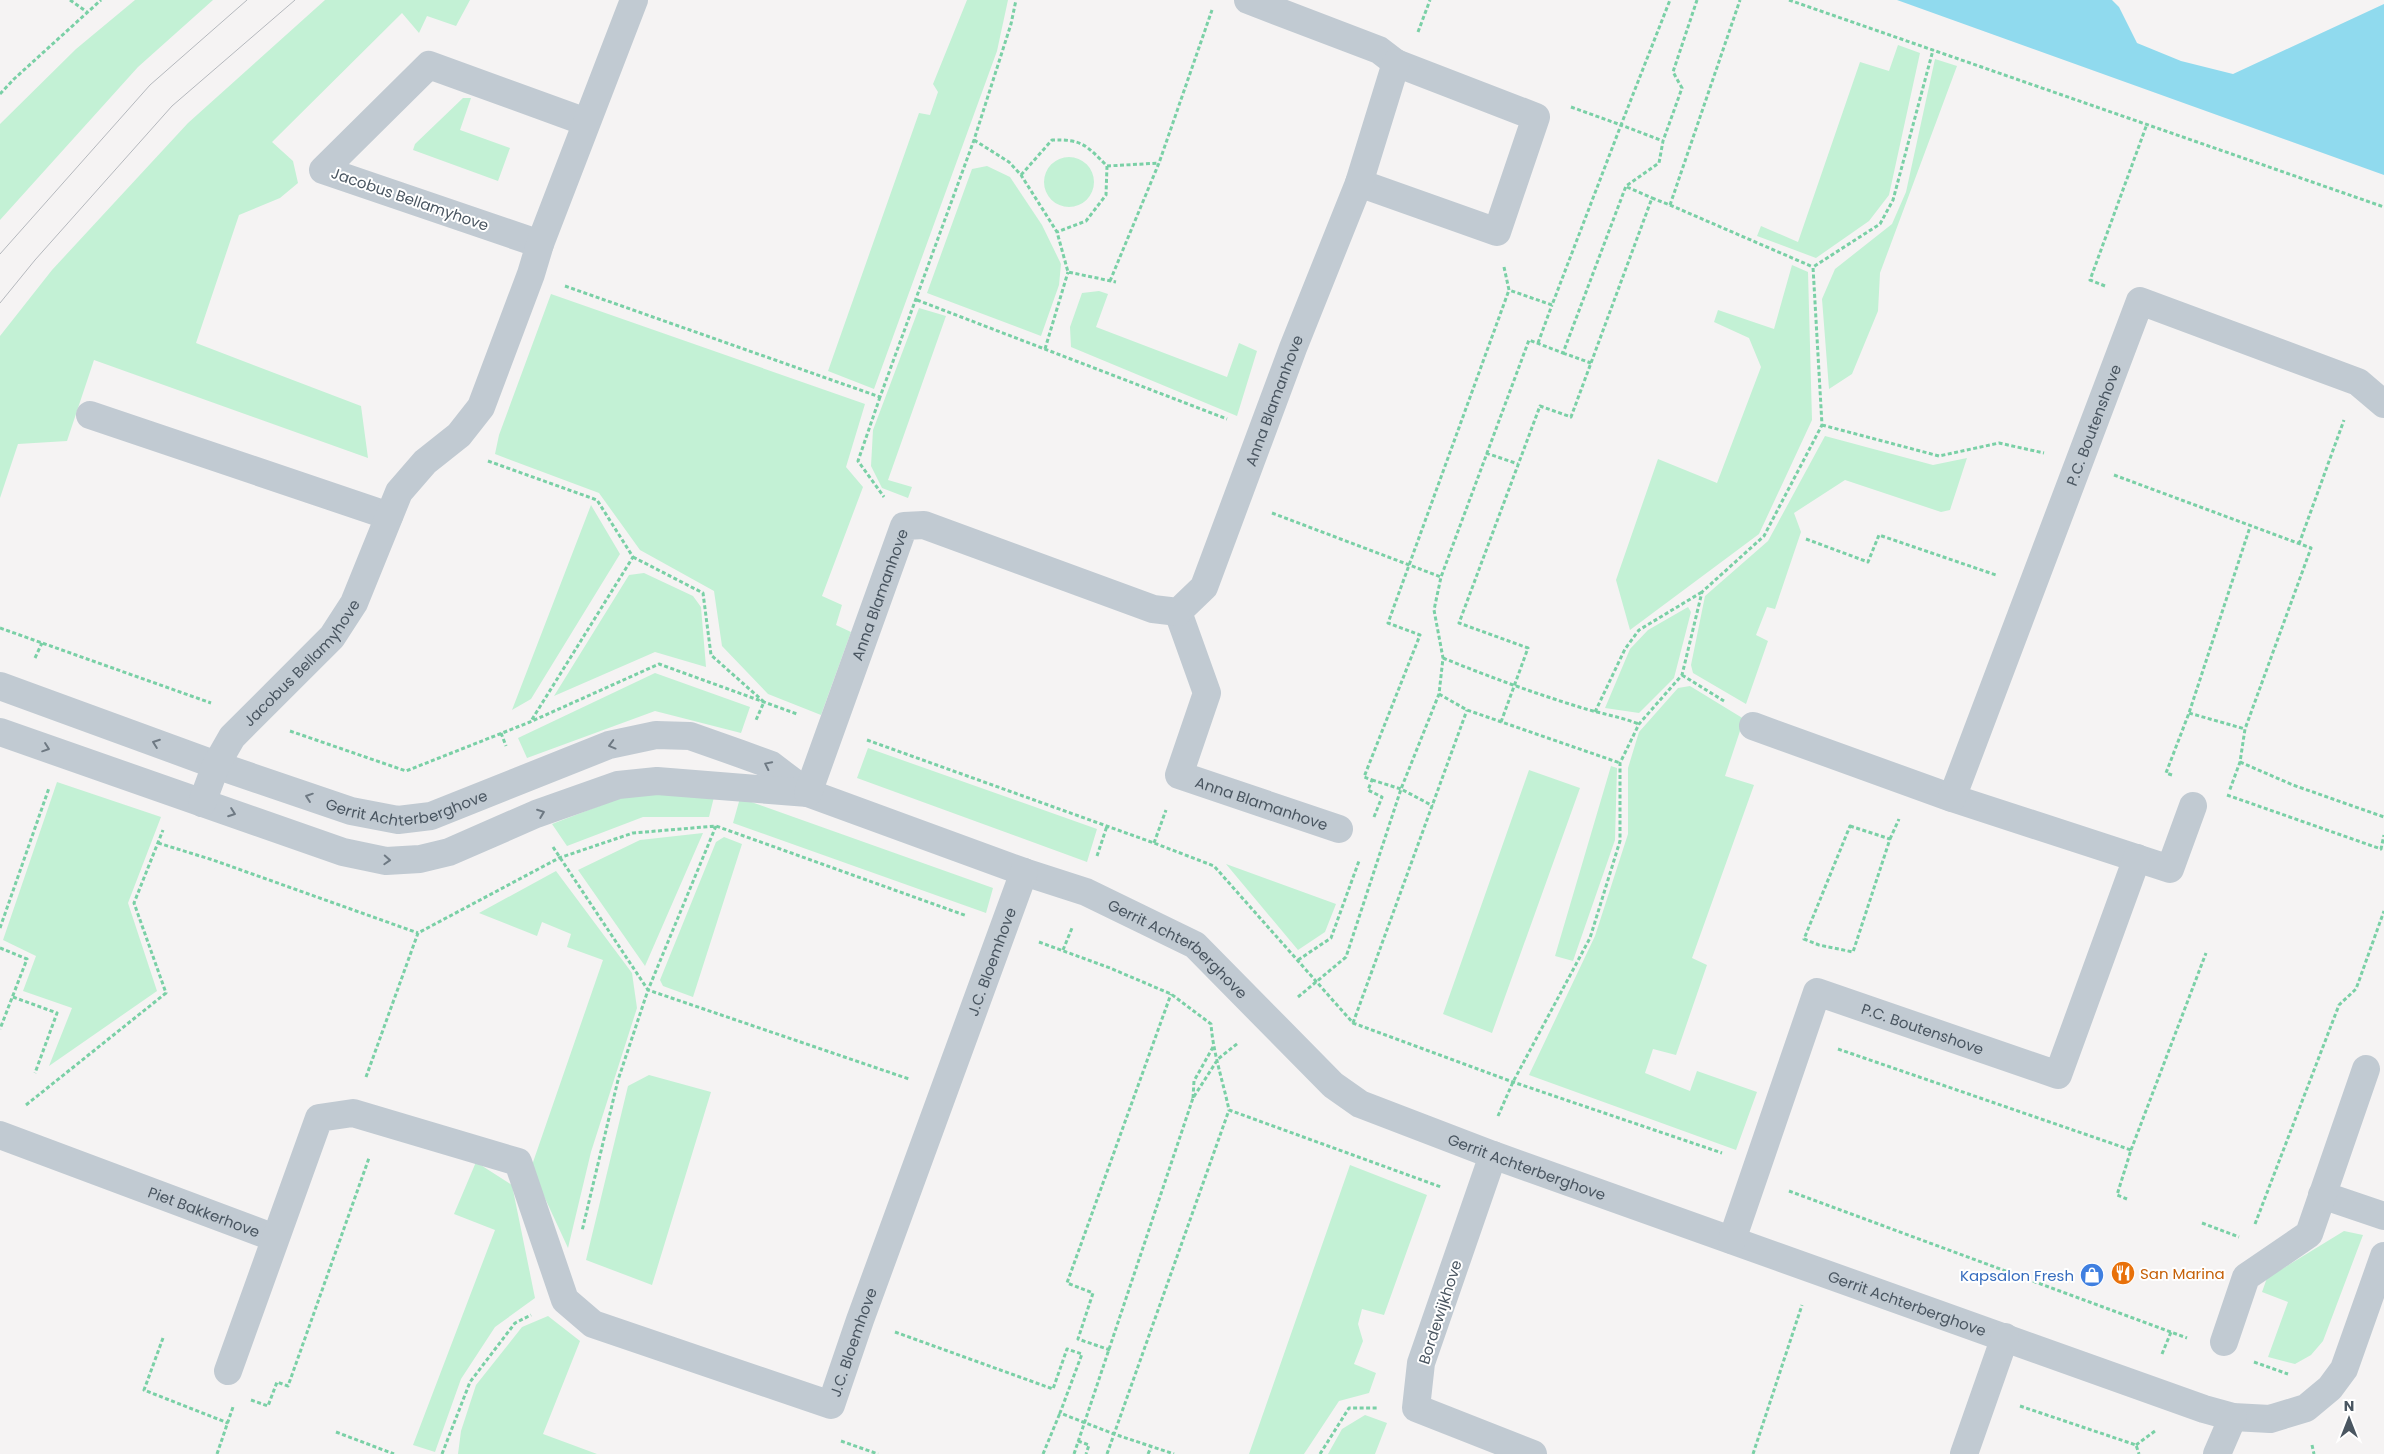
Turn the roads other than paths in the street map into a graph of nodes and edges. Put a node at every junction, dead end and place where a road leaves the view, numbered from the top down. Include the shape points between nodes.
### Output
1 (634, 0) edge
2 (1248, 0) edge
3 (1396, 63) junction
4 (586, 122) junction
5 (1359, 183) junction
6 (540, 244) junction
7 (2384, 404) edge
8 (90, 415) dead end
9 (389, 516) junction
10 (1178, 612) junction
11 (0, 686) edge
12 (1753, 726) road end
13 (0, 732) edge
14 (216, 765) junction
15 (808, 793) junction
16 (1952, 798) junction
17 (202, 803) junction
18 (2193, 806) dead end
19 (1339, 829) dead end
20 (2137, 858) junction
21 (1024, 872) junction
22 (2366, 1069) dead end
23 (0, 1135) edge
24 (1488, 1153) junction
25 (2322, 1195) junction
26 (2384, 1216) edge
27 (275, 1238) junction
28 (1732, 1240) junction
29 (2384, 1256) edge
30 (2005, 1337) junction
31 (2224, 1342) dead end
32 (228, 1371) dead end
33 (2233, 1416) junction
34 (1533, 1454) edge
35 (1964, 1454) edge
36 (2217, 1454) edge

1 - 4 street, Jacobus Bellamyhove
2 - 3 street via 1379,50
3 - 5 street, Anna Blamanhove
3 - 5 street via 1536,116 1496,232
4 - 6 street, Jacobus Bellamyhove
4 - 6 street, Jacobus Bellamyhove via 429,65 323,170
5 - 10 street, Anna Blamanhove via 1293,348 1204,587
6 - 9 street, Jacobus Bellamyhove via 481,407 459,435 424,462 399,492
7 - 16 street, P.C. Boutenshove via 2358,382 2140,301
8 - 9 street
9 - 14 street, Jacobus Bellamyhove via 354,603 332,637 232,737
10 - 15 street, Anna Blamanhove via 1153,609 924,525 904,526
10 - 19 street, Anna Blamanhove via 1208,693 1179,775
14 -> 11 street, Gerrit Achterberghove
12 - 16 street
13 -> 17 street, Gerrit Achterberghove
15 -> 14 street, Gerrit Achterberghove via 771,765 690,736 656,735 609,745 431,816 398,820 351,811
14 - 17 street, Jacobus Bellamyhove
17 -> 15 street, Gerrit Achterberghove via 342,852 386,860 420,859 449,852 536,814 618,785 657,781
15 - 21 street, Gerrit Achterberghove
16 - 20 street
18 - 20 street via 2170,870
20 - 28 street, P.C. Boutenshove via 2058,1075 1817,992
21 - 24 street, Gerrit Achterberghove via 1086,892 1195,944 1333,1085 1360,1104
21 - 27 street, J.C. Bloemhove via 831,1405 593,1324 565,1300 518,1162 353,1112 319,1118
22 - 25 street
23 - 27 street, Piet Bakkerhove
24 - 28 street, Gerrit Achterberghove
24 - 34 street, Bordewijkhove via 1477,1200 1421,1363 1416,1408
25 - 26 street
25 - 31 street via 2309,1234 2246,1277
27 - 32 street, Piet Bakkerhove
28 - 30 street, Gerrit Achterberghove
29 - 33 street, Gerrit Achterberghove via 2344,1369 2330,1388 2306,1408 2270,1419
30 - 33 street, Gerrit Achterberghove via 2204,1409
30 - 35 street
33 - 36 street

